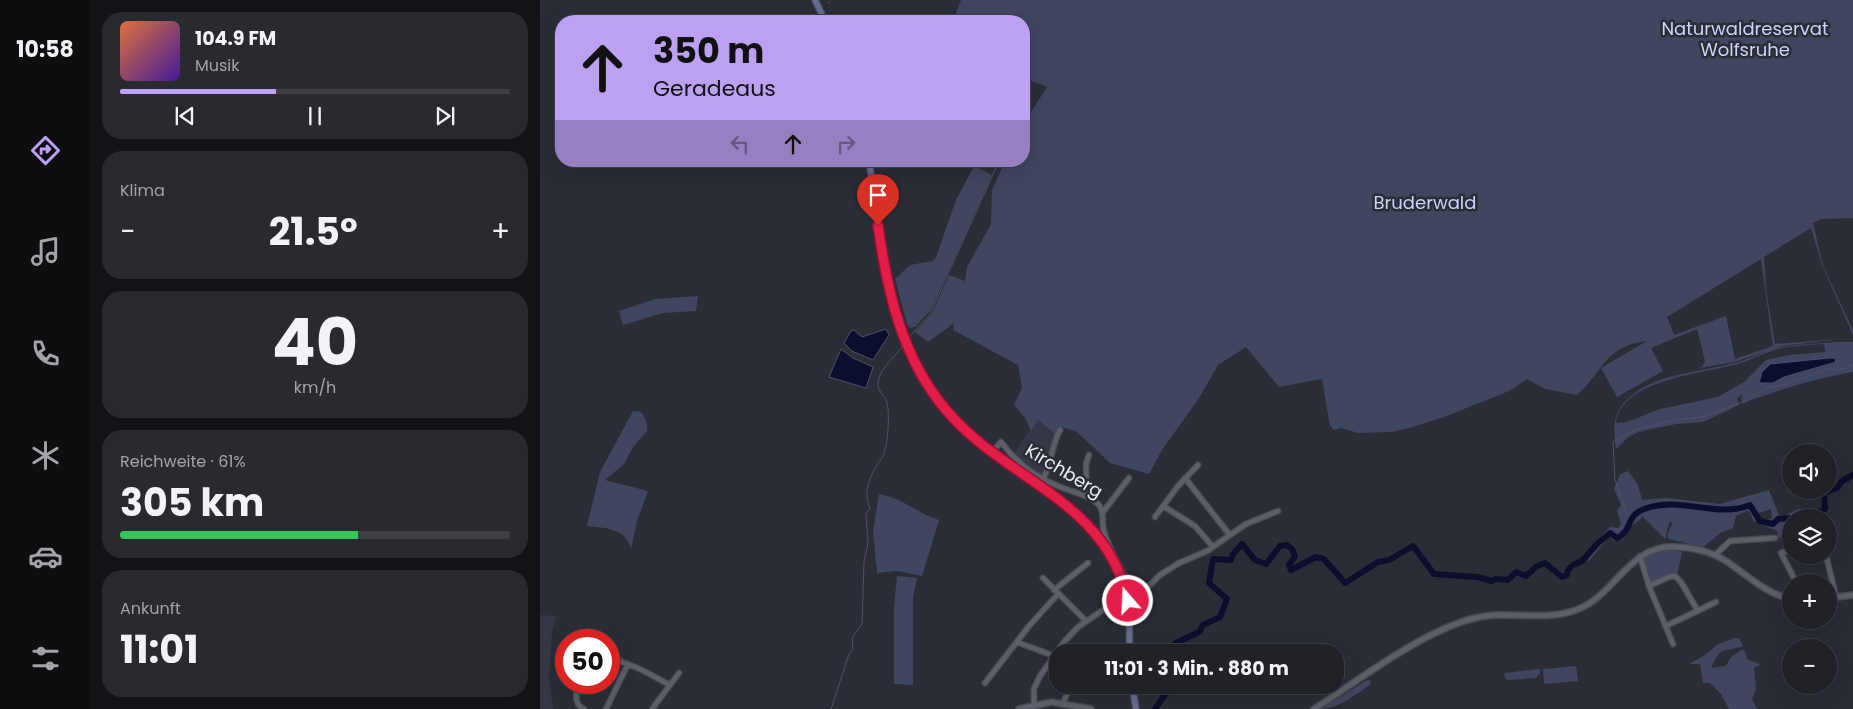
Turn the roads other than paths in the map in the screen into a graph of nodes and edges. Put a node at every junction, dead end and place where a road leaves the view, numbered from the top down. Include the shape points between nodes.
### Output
1 (814, 0) edge
2 (822, 15) edge
3 (870, 167) edge
4 (1060, 430) dead end
5 (992, 452) junction
6 (1089, 455) dead end
7 (1198, 465) dead end
8 (1129, 478) dead end
9 (1185, 478) junction
10 (1044, 479) junction
11 (1087, 496) junction
12 (1163, 506) junction
13 (1278, 511) dead end
14 (1103, 512) junction
15 (1155, 517) dead end
16 (1229, 534) junction
17 (1775, 538) dead end
18 (1212, 547) junction
19 (1715, 555) junction
20 (1638, 558) junction
21 (1088, 563) dead end
22 (1043, 578) dead end
23 (1649, 586) junction
24 (1054, 590) junction
25 (1126, 593) junction
26 (1058, 594) junction
27 (1782, 595) edge
28 (1853, 595) edge
29 (1837, 597) edge
30 (1128, 601) junction
31 (1716, 602) dead end
32 (1698, 611) junction
33 (1086, 621) junction
34 (1666, 626) junction
35 (1017, 642) junction
36 (1065, 644) edge
37 (1130, 644) edge
38 (1673, 644) dead end
39 (1049, 654) edge
40 (620, 661) edge
41 (628, 664) junction
42 (1049, 664) edge
43 (679, 673) dead end
44 (985, 683) dead end
45 (670, 685) junction
46 (576, 694) edge
47 (1066, 694) edge
48 (1133, 694) edge
49 (1063, 703) junction
50 (1034, 704) junction
51 (584, 709) edge
52 (606, 709) edge
53 (652, 709) edge
54 (1019, 709) edge
55 (1088, 709) edge
56 (1135, 709) edge
57 (1314, 709) edge

1 - 2 main road
3 - 5 main road via 887,279 904,338 925,380 946,411
4 - 10 street
5 - 10 street, Kirchberg via 1001,442 1018,461
5 - 25 main road via 1061,499 1081,517 1109,555
6 - 11 street via 1086,464
7 - 9 street
8 - 14 street
9 - 12 street
9 - 16 street
10 - 11 street, Kirchberg
11 - 14 street, Kirchberg
12 - 15 street
12 - 18 street via 1195,526
13 - 16 street
14 - 25 street, Kirchberg via 1105,534 1130,586 1131,590
16 - 18 street
17 - 19 street via 1730,541
18 - 30 street via 1172,567 1141,595
19 - 20 street via 1667,546
19 - 27 street via 1764,588
20 - 23 street
20 - 57 street via 1583,607 1559,614 1490,615 1454,624 1426,638
21 - 24 street
22 - 24 street
23 - 32 street via 1675,576
23 - 34 street
24 - 26 street
25 - 30 main road
26 - 33 street
26 - 35 street
28 - 29 street
30 - 33 street
30 - 37 main road
31 - 32 street
32 - 34 street
33 - 36 street
34 - 38 street
35 - 39 street
35 - 44 street
40 - 41 street
41 - 45 street
41 - 52 street
42 - 50 street via 1034,689
43 - 45 street
45 - 53 street
46 - 51 street via 576,700
47 - 49 street
48 - 56 main road
49 - 50 street
49 - 55 street
50 - 54 street

